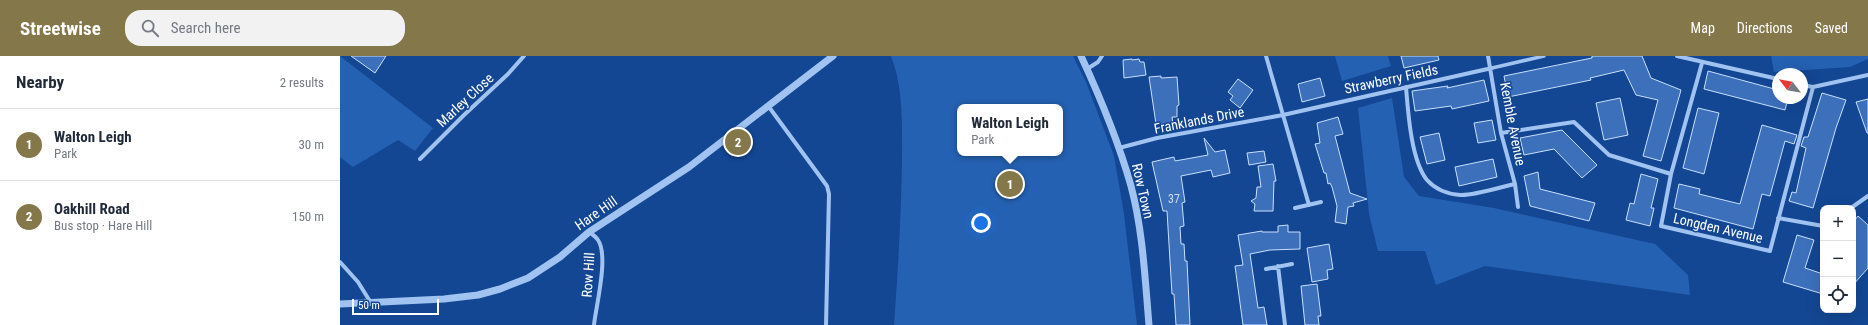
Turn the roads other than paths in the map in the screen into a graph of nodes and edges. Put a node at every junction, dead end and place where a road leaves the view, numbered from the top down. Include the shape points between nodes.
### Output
1 (524, 56) edge
2 (833, 56) edge
3 (1080, 56) edge
4 (1102, 56) edge
5 (1266, 56) edge
6 (1488, 56) edge
7 (1544, 56) edge
8 (1677, 56) edge
9 (1702, 63) junction
10 (1492, 68) junction
11 (1087, 69) junction
12 (1868, 76) edge
13 (1772, 78) edge
14 (1808, 86) edge
15 (1406, 87) junction
16 (1813, 87) junction
17 (769, 106) junction
18 (1283, 115) junction
19 (1501, 133) junction
20 (1119, 148) junction
21 (420, 159) dead end
22 (1671, 174) junction
23 (1515, 184) junction
24 (1868, 196) edge
25 (1321, 202) dead end
26 (1309, 205) junction
27 (1855, 205) edge
28 (1518, 207) dead end
29 (1295, 208) dead end
30 (1778, 218) junction
31 (1820, 225) edge
32 (589, 232) junction
33 (340, 262) edge
34 (1292, 264) dead end
35 (1278, 266) junction
36 (1266, 269) dead end
37 (340, 304) edge
38 (371, 304) junction
39 (594, 325) edge
40 (826, 325) edge
41 (1150, 325) edge
42 (1285, 325) edge

1 - 21 street, Marley Close
2 - 17 street, Hare Hill
3 - 11 street, Row Town
4 - 11 street
5 - 18 street
6 - 10 street
7 - 10 street
8 - 9 street
9 - 13 street
9 - 22 street, Longden Avenue
10 - 15 street, Strawberry Fields
10 - 19 street, Kemble Avenue
11 - 20 street, Row Town via 1102,100
12 - 16 street
14 - 16 street
15 - 18 street, Strawberry Fields
15 - 23 street, Kemble Avenue via 1408,117 1416,158 1427,180 1441,191 1461,195
16 - 30 street, Longden Avenue
17 - 32 street, Hare Hill via 689,167
17 - 40 street via 827,186 829,194
18 - 20 street, Franklands Drive via 1157,138
18 - 26 street
19 - 22 street via 1574,122 1609,155
19 - 23 street, Kemble Avenue
20 - 41 street, Row Town via 1138,224
22 - 30 street, Longden Avenue via 1661,226 1770,251
23 - 28 street, Kemble Avenue
24 - 27 street
25 - 26 street
26 - 29 street
30 - 31 street
32 - 38 street, Hare Hill via 560,257 528,278 500,289 478,295 444,299
32 - 39 street, Row Hill via 598,240 602,251
33 - 38 street via 358,282
34 - 35 street
35 - 36 street
35 - 42 street
37 - 38 street, Hare Hill

